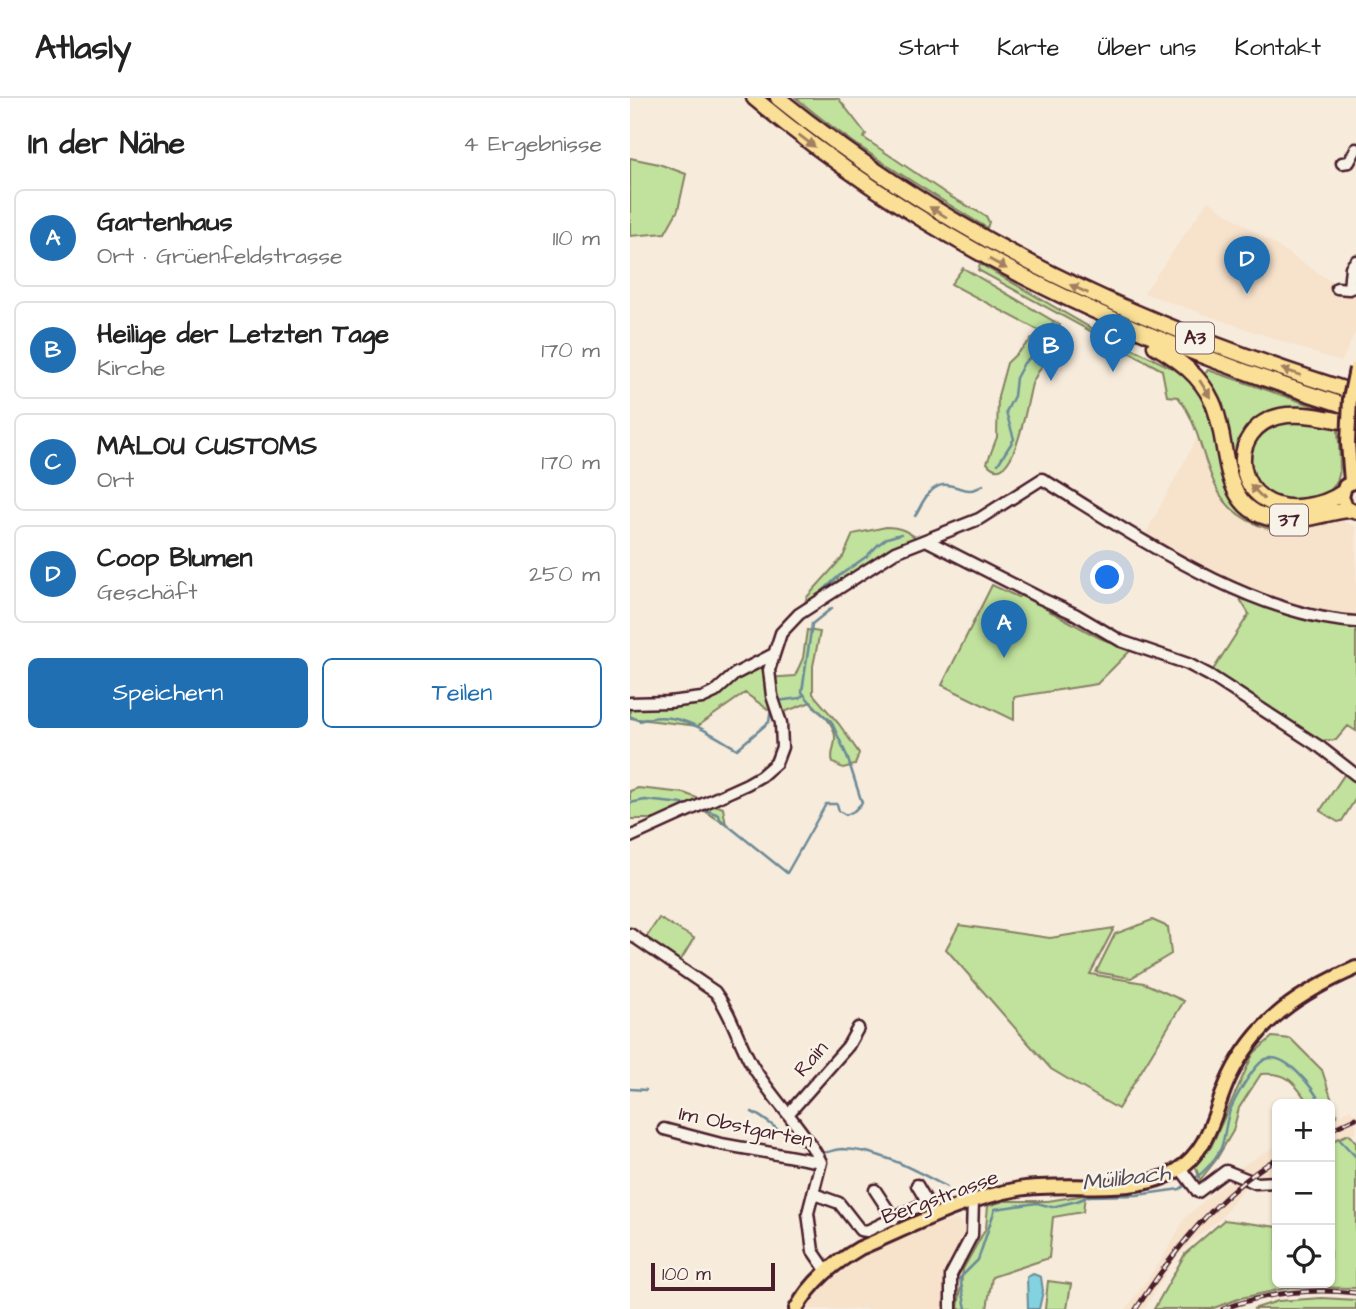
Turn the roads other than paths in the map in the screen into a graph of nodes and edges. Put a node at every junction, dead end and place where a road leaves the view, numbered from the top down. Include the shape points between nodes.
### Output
1 (754, 98) edge
2 (778, 98) edge
3 (1356, 149) edge
4 (1342, 163) dead end
5 (1356, 261) edge
6 (1337, 288) dead end
7 (1353, 288) edge
8 (1090, 310) junction
9 (1356, 369) edge
10 (1356, 393) edge
11 (1356, 409) edge
12 (1356, 424) edge
13 (1352, 438) edge
14 (1350, 485) edge
15 (1353, 511) edge
16 (926, 540) junction
17 (1356, 622) edge
18 (772, 655) junction
19 (630, 703) edge
20 (1356, 775) edge
21 (630, 837) edge
22 (630, 934) edge
23 (1356, 968) edge
24 (858, 1028) dead end
25 (789, 1113) junction
26 (664, 1129) dead end
27 (821, 1162) junction
28 (1180, 1168) junction
29 (1272, 1182) edge
30 (917, 1185) dead end
31 (875, 1190) dead end
32 (814, 1194) junction
33 (973, 1200) junction
34 (894, 1219) junction
35 (827, 1270) junction
36 (796, 1309) edge
37 (951, 1309) edge

1 -> 8 highway, A3 via 856,177 921,220
10 -> 2 highway, A3 via 1179,332 1040,270 891,182
3 - 4 street via 1349,162
5 - 7 street via 1351,267
6 - 7 street
8 - 11 highway, A3 via 1206,359
8 -> 15 highway, 37 via 1170,355 1198,378 1215,408 1230,480 1247,506 1263,516 1287,520
9 - 13 main road, bridge via 1349,410
12 - 13 main road
14 -> 12 highway via 1329,501 1302,507 1271,504 1247,481 1244,452 1258,428 1282,416
13 - 14 main road
14 - 15 main road via 1342,501
16 - 17 street via 979,519 1042,479 1224,583 1296,611
16 - 18 street via 895,552 799,614 781,633
16 - 20 street via 1121,640 1209,675
18 - 19 street via 702,698
18 - 21 street via 769,683 783,736 776,763 747,784
22 - 25 street via 715,992 754,1068
23 - 28 main road, Bergstrasse via 1305,993 1266,1024 1231,1074 1204,1143
24 - 25 street, Rain via 848,1046
25 - 27 street
26 - 27 street, Im Obstgarten
27 - 32 street
28 - 29 street via 1198,1192 1226,1171 1256,1183
28 - 33 main road, Bergstrasse via 1152,1181 1026,1188
30 - 34 street via 928,1202
31 - 34 street
32 - 34 street via 839,1203 860,1230
32 - 35 street via 808,1213 813,1251
33 - 35 main road, Bergstrasse via 860,1248
33 - 37 street via 972,1235 951,1275
35 - 36 main road, Bergstrasse

